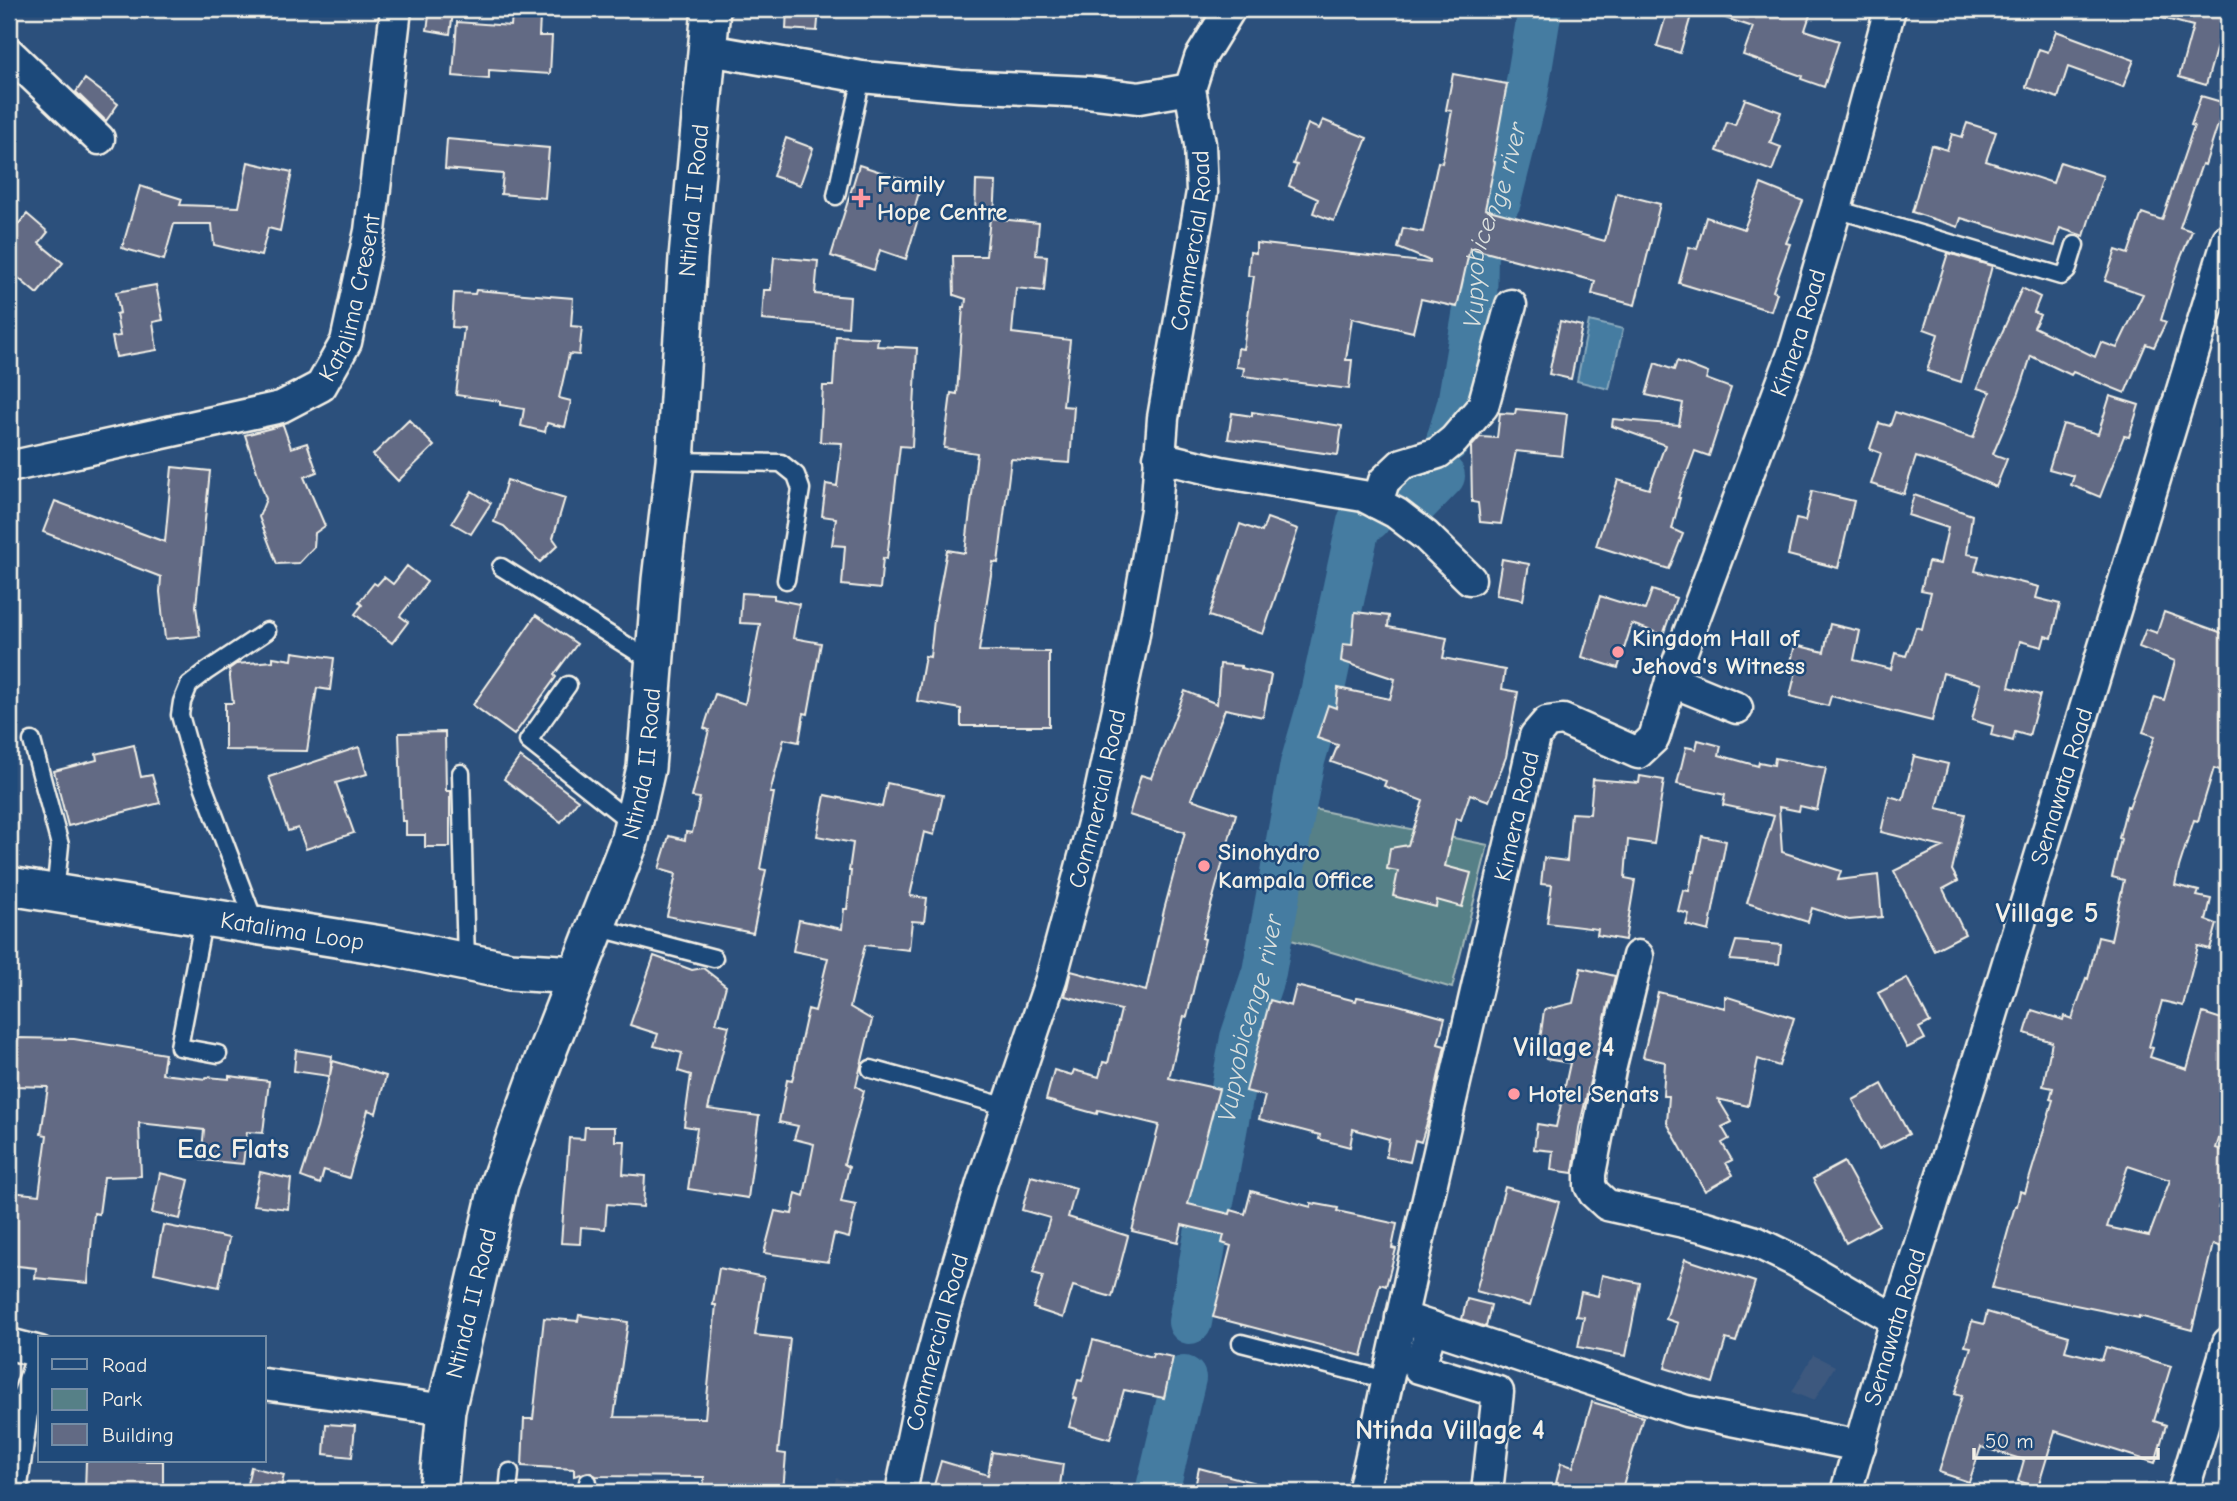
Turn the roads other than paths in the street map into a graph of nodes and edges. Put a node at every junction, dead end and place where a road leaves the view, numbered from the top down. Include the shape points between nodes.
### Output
1 (396, 9) edge
2 (711, 9) edge
3 (1230, 9) edge
4 (1884, 12) edge
5 (709, 50) junction
6 (9, 53) edge
7 (862, 78) junction
8 (1190, 89) junction
9 (99, 139) dead end
10 (836, 196) dead end
11 (1836, 209) junction
12 (2228, 239) edge
13 (2074, 246) dead end
14 (1511, 305) dead end
15 (2219, 306) edge
16 (1159, 457) junction
17 (675, 461) junction
18 (9, 467) edge
19 (1377, 503) junction
20 (501, 567) dead end
21 (1470, 579) dead end
22 (786, 580) dead end
23 (267, 631) dead end
24 (655, 663) junction
25 (1671, 681) junction
26 (568, 685) dead end
27 (1737, 708) dead end
28 (32, 741) dead end
29 (461, 773) dead end
30 (633, 824) junction
31 (9, 887) edge
32 (55, 894) junction
33 (204, 917) junction
34 (256, 926) junction
35 (596, 927) junction
36 (1638, 956) dead end
37 (714, 958) dead end
38 (466, 962) junction
39 (577, 975) junction
40 (218, 1054) dead end
41 (871, 1069) dead end
42 (1008, 1108) junction
43 (1401, 1317) junction
44 (1896, 1320) junction
45 (1432, 1327) junction
46 (1241, 1343) dead end
47 (2228, 1343) edge
48 (9, 1344) edge
49 (38, 1351) edge
50 (38, 1369) edge
51 (1387, 1380) junction
52 (266, 1384) edge
53 (446, 1410) junction
54 (1860, 1446) junction
55 (510, 1472) dead end
56 (11, 1492) edge
57 (438, 1492) edge
58 (508, 1492) edge
59 (901, 1492) edge
60 (1363, 1492) edge
61 (1487, 1492) edge
62 (1846, 1492) edge
63 (2183, 1492) edge

1 - 18 street, Katalima Cresent via 370,231 346,342 321,386 281,407
2 - 5 street, Ntinda II Road
3 - 8 street, Commercial Road via 1200,58
4 - 11 street, Kimera Road
5 - 7 street
5 - 17 street, Ntinda II Road via 688,258
6 - 9 street
7 - 8 street via 1139,98
7 - 10 lane
8 - 16 street, Commercial Road via 1200,144 1202,192
11 - 13 lane via 2061,276 2067,271
11 - 25 street, Kimera Road via 1796,345
12 - 15 street, Semawata Road
14 - 19 street via 1483,406 1438,453 1402,464 1384,481
15 - 44 street, Semawata Road
16 - 19 street via 1363,496
16 - 42 street, Commercial Road via 1156,510 1096,816 1051,979
17 - 22 lane via 781,463 796,475 801,489
17 - 24 street, Ntinda II Road
19 - 21 street via 1426,536
20 - 24 lane
23 - 34 lane via 189,685 180,715
24 - 30 street, Ntinda II Road via 646,768
25 - 27 street
25 - 43 street, Kimera Road via 1654,738 1638,753 1563,720 1547,722 1535,736
26 - 30 lane via 528,741
28 - 32 lane via 60,845
29 - 38 lane
30 - 35 street, Ntinda II Road
31 - 32 street, Katalima Loop
32 - 33 street, Katalima Loop
33 - 34 street, Katalima Loop
33 - 40 lane via 179,1047
34 - 38 street, Katalima Loop
35 - 37 lane
35 - 39 street, Ntinda II Road
36 - 44 street via 1609,1070 1590,1174 1594,1193 1607,1205 1756,1242
38 - 39 street, Katalima Loop via 510,971
39 - 53 street, Ntinda II Road via 499,1185
41 - 42 lane
42 - 59 street, Commercial Road via 944,1307
43 - 45 street
43 - 51 street, Kimera Road
44 - 54 street, Semawata Road
45 - 54 street via 1686,1411
45 - 61 street via 1419,1368 1498,1392
46 - 51 lane
47 - 63 street
48 - 49 street
50 - 56 street via 22,1413
51 - 60 street, Kimera Road
52 - 53 street
53 - 57 street, Ntinda II Road
54 - 62 street, Semawata Road
55 - 58 lane

